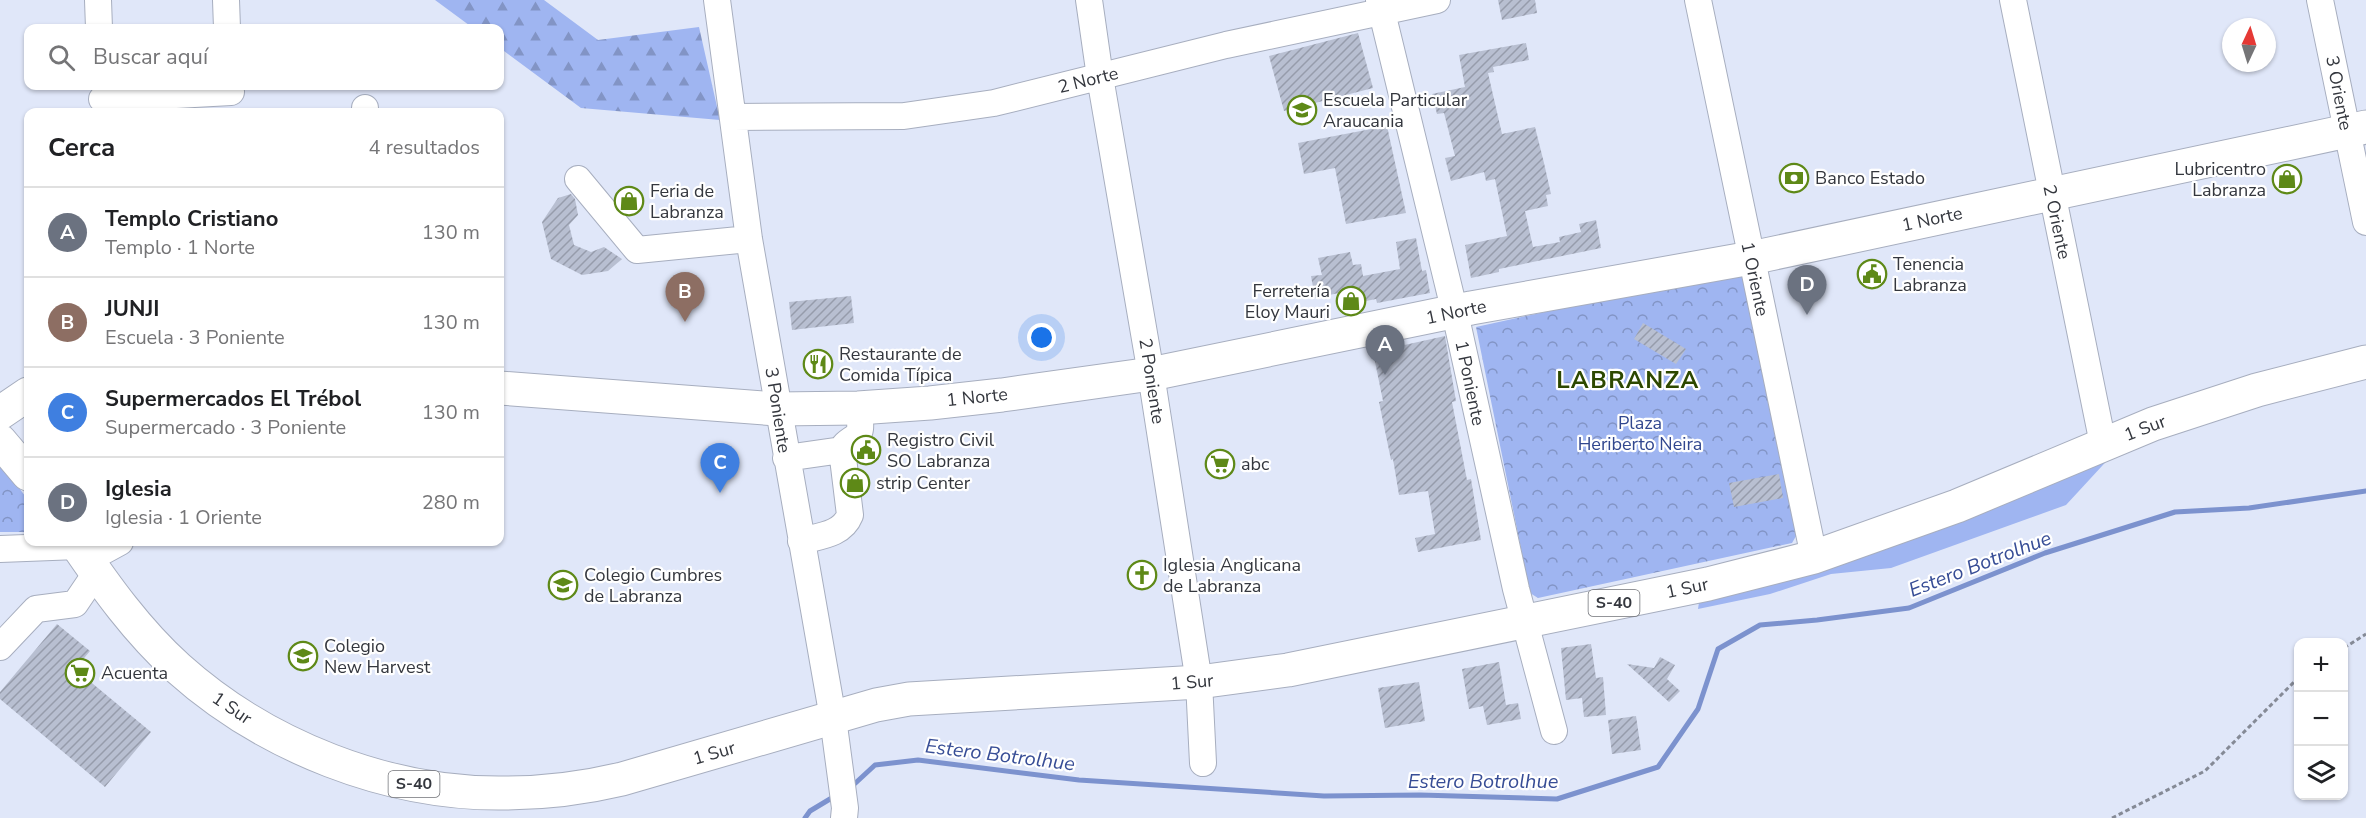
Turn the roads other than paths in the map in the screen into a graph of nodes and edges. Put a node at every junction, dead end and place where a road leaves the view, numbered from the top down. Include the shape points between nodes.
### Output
1 (98, 0) edge
2 (226, 0) edge
3 (717, 0) edge
4 (1089, 0) edge
5 (1437, 0) edge
6 (1698, 0) edge
7 (2013, 0) edge
8 (2320, 0) edge
9 (1380, 6) edge
10 (99, 24) edge
11 (227, 24) edge
12 (1100, 77) junction
13 (231, 97) edge
14 (102, 99) edge
15 (733, 117) junction
16 (2356, 129) edge
17 (578, 179) dead end
18 (2051, 194) junction
19 (2366, 222) edge
20 (749, 239) junction
21 (1751, 258) junction
22 (1455, 313) junction
23 (2366, 362) edge
24 (1151, 374) junction
25 (24, 388) edge
26 (504, 388) edge
27 (0, 389) edge
28 (24, 397) edge
29 (858, 408) junction
30 (777, 409) junction
31 (0, 413) edge
32 (0, 441) edge
33 (2103, 444) junction
34 (842, 450) junction
35 (786, 458) junction
36 (24, 469) edge
37 (801, 542) junction
38 (109, 546) edge
39 (0, 549) edge
40 (84, 555) edge
41 (1814, 557) junction
42 (1525, 622) junction
43 (0, 647) edge
44 (1199, 682) junction
45 (833, 718) junction
46 (1554, 731) dead end
47 (1203, 763) dead end
48 (844, 813) edge

1 - 10 street
2 - 11 street
3 - 15 street, 3 Poniente
4 - 12 street, 2 Poniente
5 - 9 street, 2 Norte
6 - 21 street, 1 Oriente
7 - 18 street, 2 Oriente
8 - 16 street, 3 Oriente
9 - 12 street, 2 Norte
9 - 22 street, 1 Poniente
12 - 15 street, 2 Norte via 994,104 904,116
12 - 24 street, 2 Poniente
13 - 14 street
15 - 20 street, 3 Poniente
16 - 18 main road, 1 Norte
16 - 19 street, 3 Oriente
17 - 20 street via 637,250
18 - 21 main road, 1 Norte
18 - 33 street, 2 Oriente
20 - 30 street, 3 Poniente
21 - 22 main road, 1 Norte
21 - 41 street, 1 Oriente
22 - 24 main road, 1 Norte
22 - 42 street, 1 Poniente
23 - 33 main road, 1 Sur / S-40 via 2216,402
24 - 29 main road, 1 Norte via 1002,395
24 - 44 street, 2 Poniente
25 - 27 main road
26 - 30 main road, 1 Norte
28 - 31 main road
29 - 30 main road, 1 Norte
29 - 34 street via 861,429
30 - 35 street, 3 Poniente
32 - 36 main road
33 - 41 main road, 1 Sur / S-40 via 1921,520
34 - 35 street
34 - 37 street via 848,520 836,532
35 - 37 street, 3 Poniente
37 - 45 street, 3 Poniente
38 - 40 street
39 - 40 street
40 - 43 street via 75,604 36,609
40 - 45 main road, 1 Sur / S-40 via 136,624 177,667 242,716 300,747 356,769 408,783 503,794 584,787 632,777
41 - 42 main road, 1 Sur / S-40 via 1708,584
42 - 44 main road, 1 Sur / S-40 via 1288,670
42 - 46 street, 1 Poniente
44 - 45 main road, 1 Sur / S-40 via 909,699
44 - 47 street, 2 Poniente
45 - 48 street, 3 Poniente

